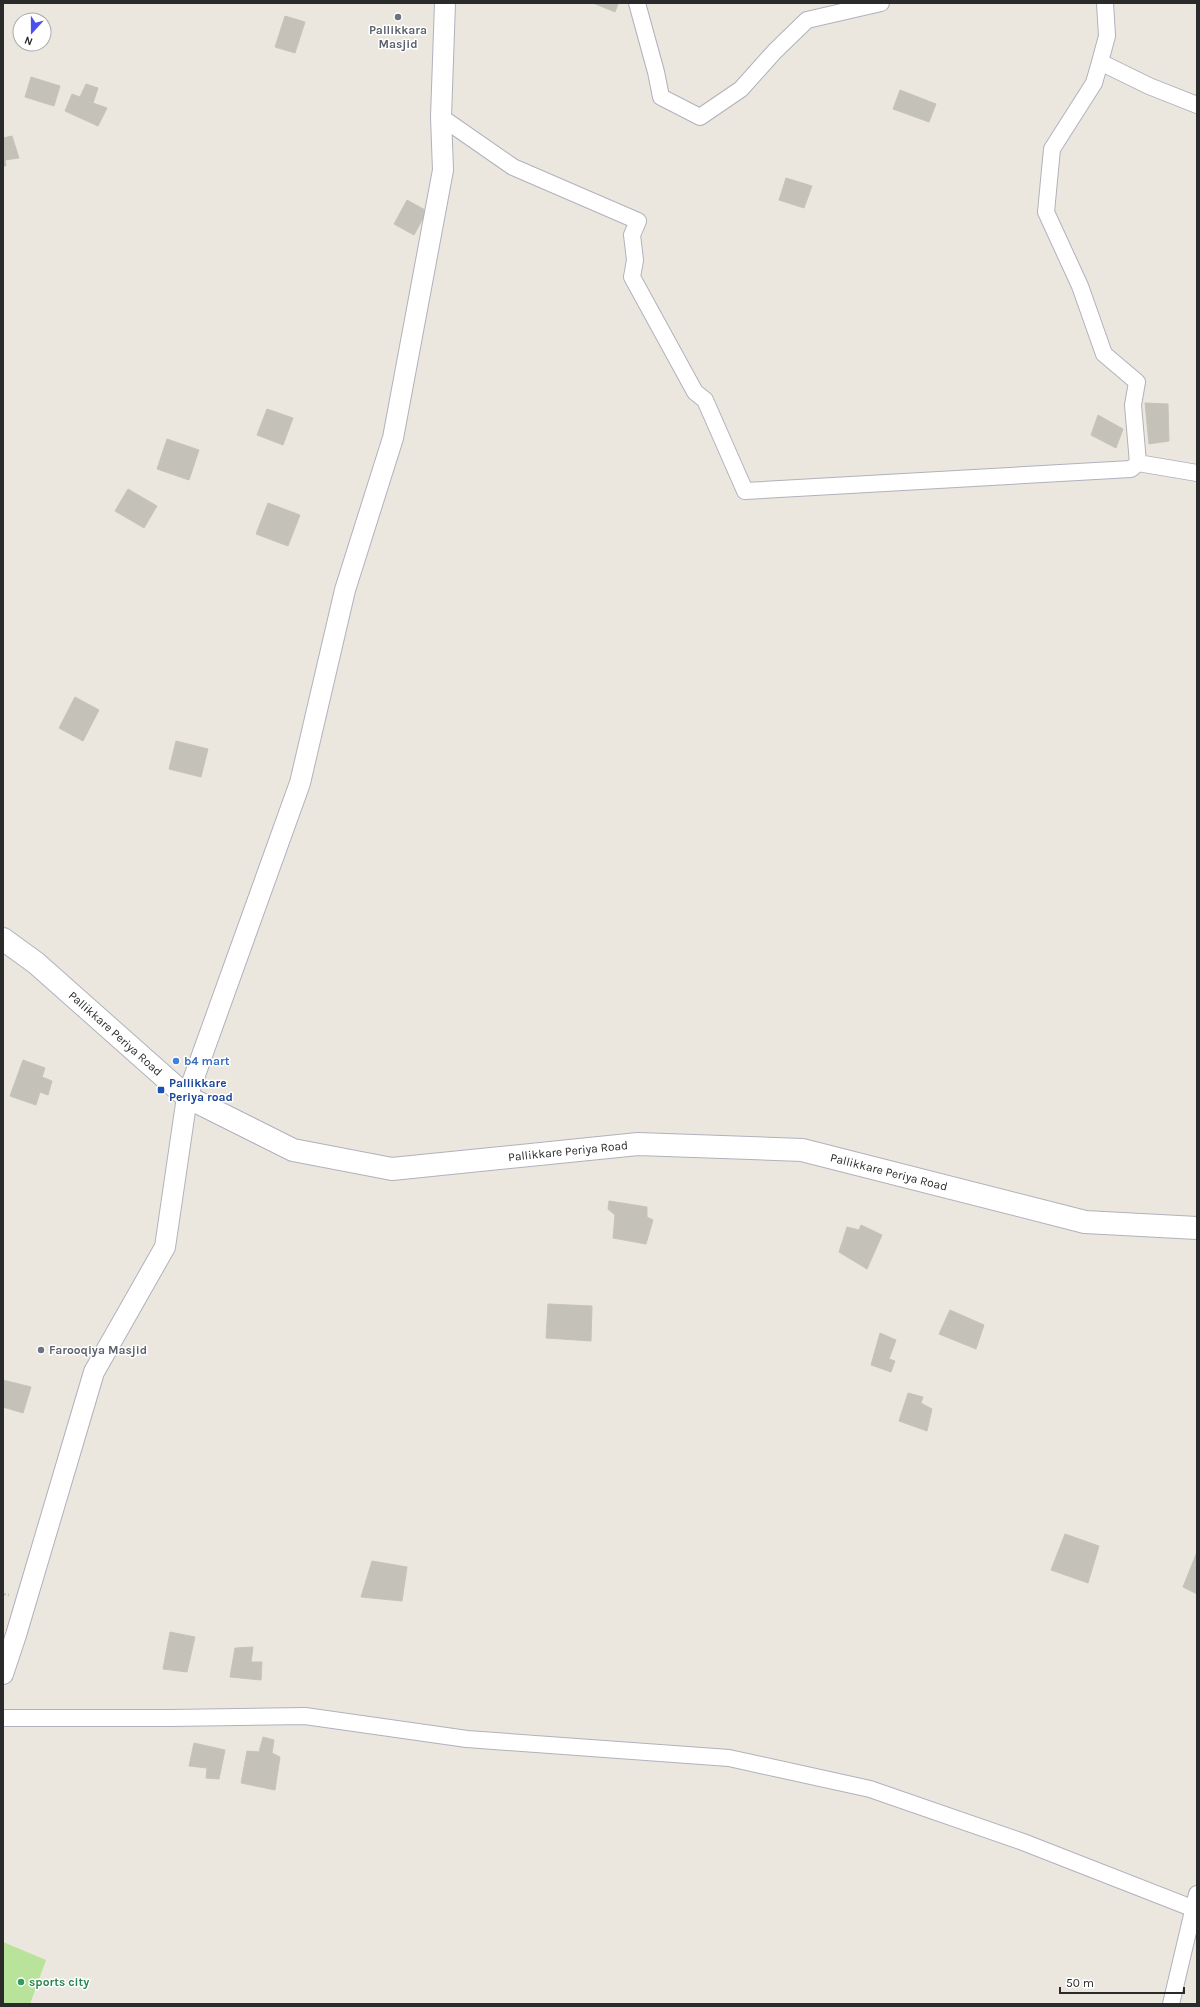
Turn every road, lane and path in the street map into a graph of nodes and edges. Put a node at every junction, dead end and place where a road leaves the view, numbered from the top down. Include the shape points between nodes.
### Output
1 (445, 3) edge
2 (637, 3) edge
3 (881, 3) edge
4 (1105, 3) edge
5 (1100, 62) junction
6 (1197, 105) edge
7 (441, 117) junction
8 (1138, 463) junction
9 (1197, 473) edge
10 (3, 939) edge
11 (187, 1097) junction
12 (1197, 1228) edge
13 (3, 1674) edge
14 (3, 1718) edge
15 (1197, 1894) edge
16 (1195, 1910) edge
17 (1171, 2004) edge

1 - 7 street
2 - 3 street via 661,98 700,117 741,89 807,20
4 - 5 street via 1107,36
5 - 6 street via 1149,86
5 - 8 street via 1094,83 1052,149 1046,212 1080,286 1104,354 1136,382 1133,405
7 - 8 street via 513,167 638,221 632,235 635,260 632,277 695,392 705,400 745,491 1131,469
7 - 11 street via 443,170 393,438 345,590 300,783
8 - 9 street
10 - 11 main road, Pallikkare Periya Road via 36,963
11 - 12 main road, Pallikkare Periya Road via 293,1150 392,1169 638,1144 802,1150 1085,1222
11 - 13 street via 165,1247 94,1372
14 - 16 street via 305,1716 467,1739 729,1758 870,1789 1023,1842
15 - 16 street
16 - 17 street

